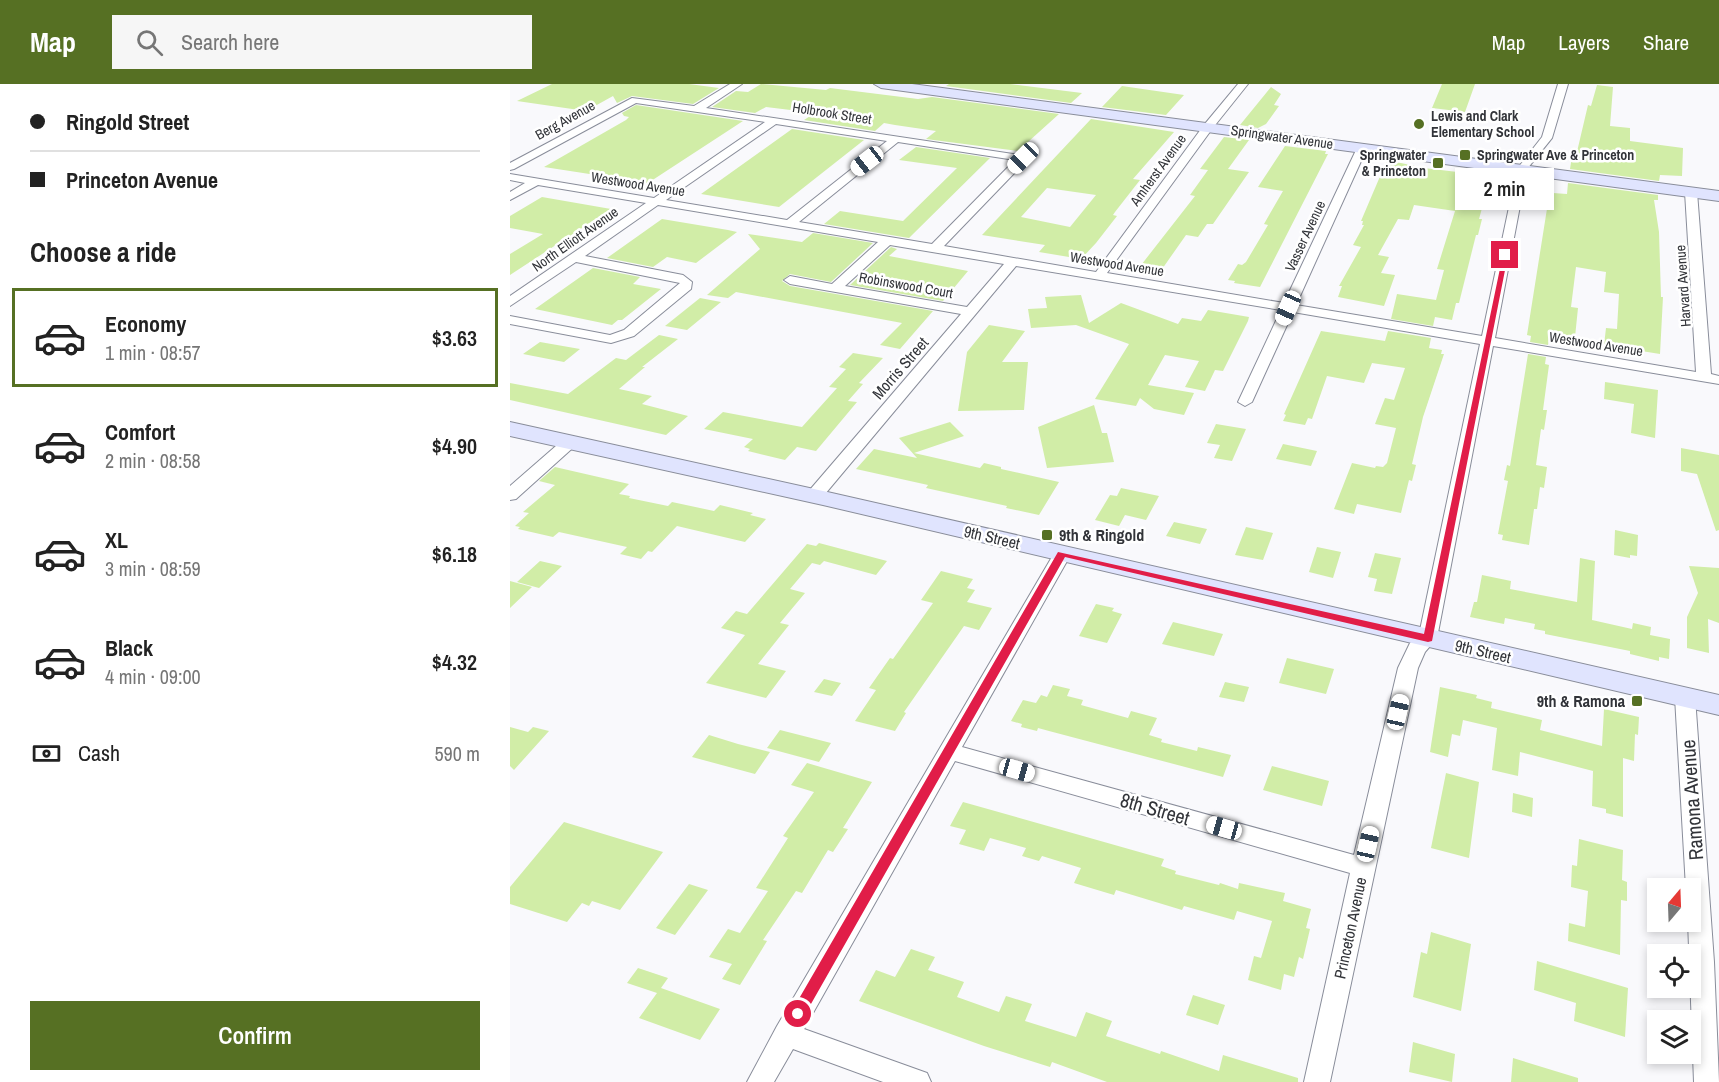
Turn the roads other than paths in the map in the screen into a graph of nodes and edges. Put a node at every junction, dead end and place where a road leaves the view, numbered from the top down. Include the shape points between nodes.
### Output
1 (737, 84) edge
2 (881, 84) edge
3 (1243, 84) edge
4 (1563, 84) edge
5 (635, 100) joint
6 (698, 108) junction
7 (776, 120) junction
8 (1208, 127) junction
9 (896, 139) junction
10 (1362, 148) junction
11 (510, 167) edge
12 (1522, 169) junction
13 (510, 177) edge
14 (535, 182) junction
15 (1691, 192) junction
16 (1719, 196) edge
17 (510, 197) edge
18 (655, 202) junction
19 (789, 224) junction
20 (887, 241) junction
21 (934, 249) junction
22 (574, 258) junction
23 (1012, 262) junction
24 (1099, 276) junction
25 (790, 280) dead end
26 (835, 288) junction
27 (510, 302) edge
28 (1288, 308) junction
29 (971, 312) junction
30 (510, 320) edge
31 (1488, 342) junction
32 (1704, 377) junction
33 (1719, 380) edge
34 (1245, 402) dead end
35 (510, 429) edge
36 (570, 442) junction
37 (510, 495) edge
38 (814, 496) junction
39 (1062, 554) junction
40 (1428, 638) junction
41 (1685, 697) junction
42 (1719, 705) edge
43 (948, 751) junction
44 (1363, 867) junction
45 (1711, 964) edge
46 (786, 1034) junction
47 (760, 1082) edge
48 (918, 1082) edge
49 (1317, 1082) edge
50 (1707, 1082) edge

1 - 6 street
2 - 8 street, Springwater Avenue
3 - 8 street, Amherst Avenue
4 - 12 street, Princeton Avenue via 1547,138
5 - 6 street, Holbrook Street
5 - 11 street, Berg Avenue
6 - 7 street, Holbrook Street
7 - 9 street, Holbrook Street
7 - 18 street, North Elliott Avenue
8 - 10 street, Springwater Avenue
8 - 24 street, Amherst Avenue
9 - 19 street
9 - 21 street, Holbrook Street via 1023,158
10 - 12 street, Springwater Avenue
10 - 28 street, Vasser Avenue
12 - 15 street, Springwater Avenue
12 - 31 street, Princeton Avenue
13 - 14 street, Westwood Avenue
14 - 17 street
14 - 18 street, Westwood Avenue
15 - 16 street, Springwater Avenue
15 - 32 street, Harvard Avenue
18 - 19 street, Westwood Avenue
18 - 22 street, North Elliott Avenue
19 - 20 street, Westwood Avenue
20 - 21 street, Westwood Avenue
20 - 26 street, Robinswood Court
21 - 23 street, Westwood Avenue
22 - 27 street, North Elliott Avenue
22 - 30 street via 687,282 629,333 611,339
23 - 24 street, Westwood Avenue
23 - 29 street, Morris Street
24 - 28 street, Westwood Avenue
25 - 26 street, Robinswood Court
26 - 29 street, Robinswood Court
28 - 31 street, Westwood Avenue
28 - 34 street, Vasser Avenue
29 - 38 street, Morris Street
31 - 32 street, Westwood Avenue
31 - 40 street, Princeton Avenue
32 - 33 street, Westwood Avenue
35 - 36 street, 9th Street
36 - 37 street
36 - 38 street, 9th Street
38 - 39 street, 9th Street
39 - 40 street, 9th Street
39 - 43 street
40 - 41 street, 9th Street
40 - 44 street, Princeton Avenue via 1408,668
41 - 42 street, 9th Street
41 - 45 street, Ramona Avenue
43 - 44 street, 8th Street
43 - 46 street
44 - 49 street, Princeton Avenue
45 - 50 street, Ramona Avenue
46 - 47 street
46 - 48 street

